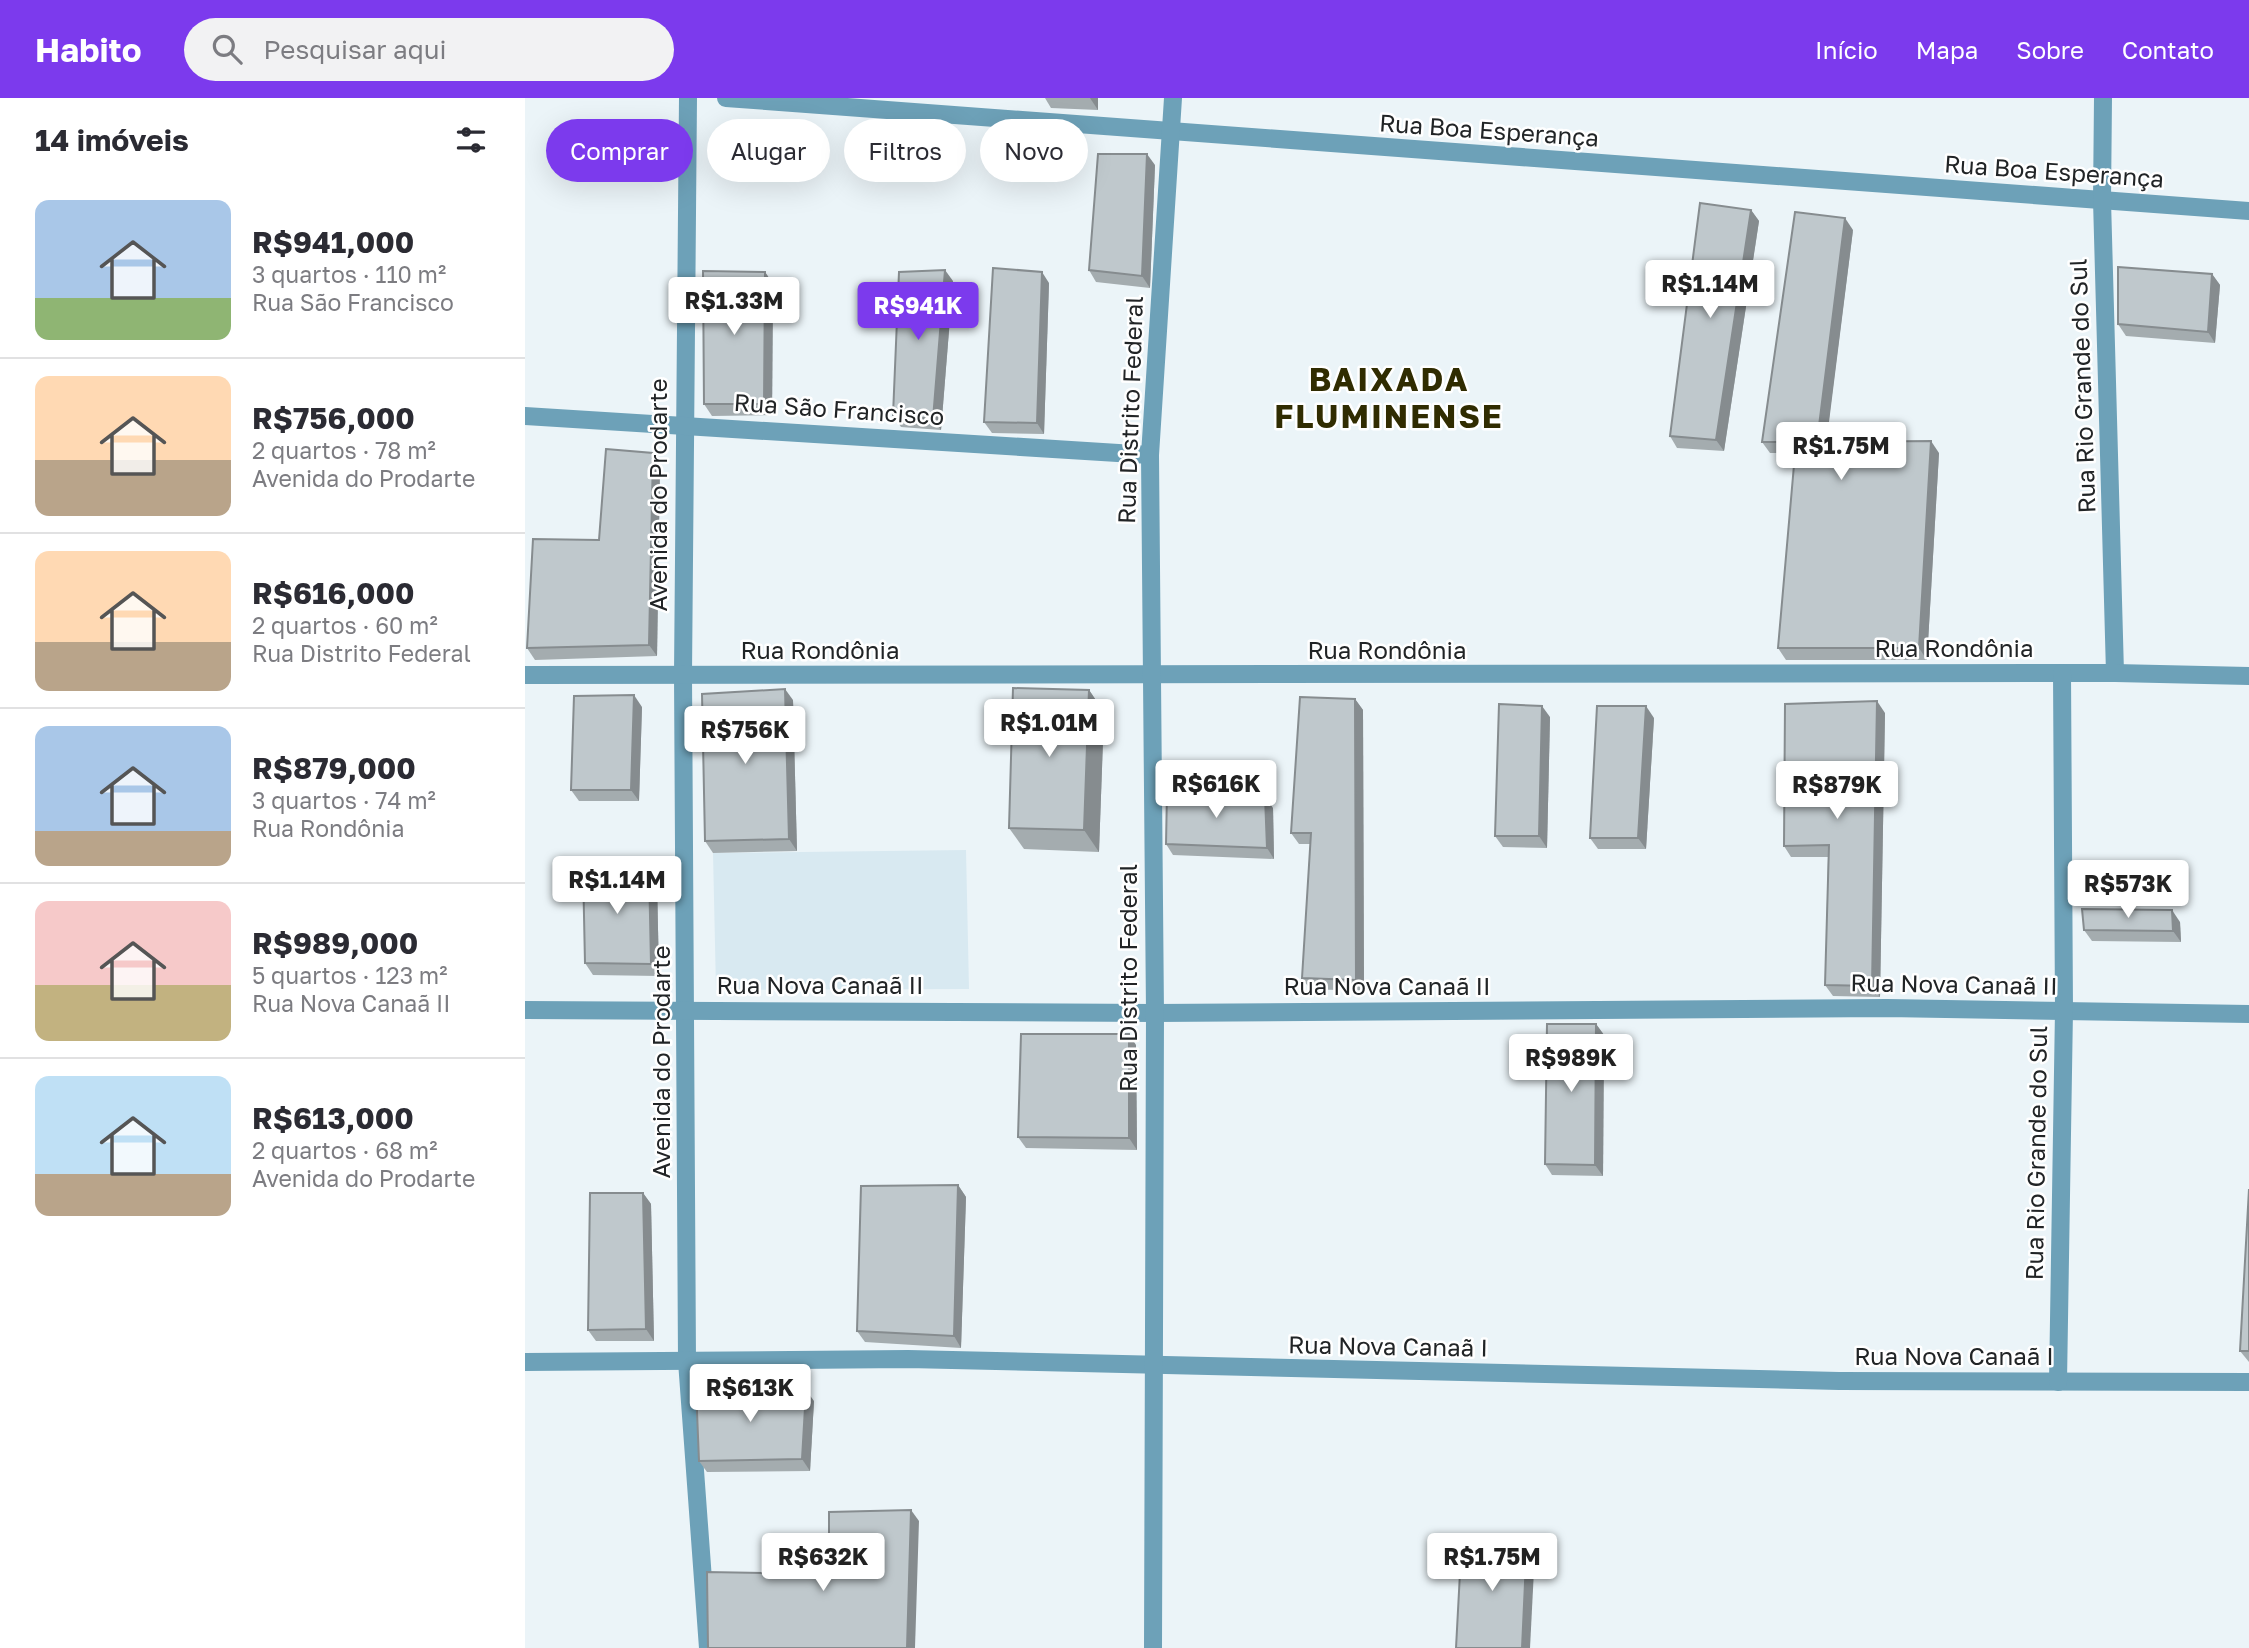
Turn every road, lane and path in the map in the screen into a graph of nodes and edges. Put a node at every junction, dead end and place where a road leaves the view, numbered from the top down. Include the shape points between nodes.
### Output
1 (688, 98) edge
2 (726, 98) edge
3 (1173, 98) edge
4 (2103, 98) edge
5 (1171, 132) junction
6 (2102, 200) junction
7 (2249, 211) edge
8 (525, 416) edge
9 (684, 424) junction
10 (1150, 455) junction
11 (2062, 673) junction
12 (2115, 673) junction
13 (525, 675) edge
14 (683, 675) junction
15 (1150, 676) junction
16 (2249, 676) edge
17 (525, 1010) edge
18 (687, 1010) junction
19 (2064, 1010) junction
20 (1154, 1013) junction
21 (2249, 1014) edge
22 (687, 1360) junction
23 (525, 1362) edge
24 (1153, 1366) junction
25 (2058, 1382) junction
26 (2249, 1382) edge
27 (708, 1648) edge
28 (1153, 1648) edge

1 - 9 street, Avenida do Prodarte
2 - 5 street, Rua Boa Esperança
3 - 5 street, Rua Distrito Federal
4 - 6 street, Rua Rio Grande do Sul
5 - 6 street, Rua Boa Esperança
5 - 10 street, Rua Distrito Federal
6 - 7 street, Rua Boa Esperança
6 - 12 street, Rua Rio Grande do Sul
8 - 9 street, Rua São Francisco
9 - 10 street, Rua São Francisco
9 - 14 street, Avenida do Prodarte
10 - 15 street, Rua Distrito Federal
11 - 12 street, Rua Rondônia
11 - 15 street, Rua Rondônia
11 - 19 street, Rua Rio Grande do Sul
12 - 16 street, Rua Rondônia
13 - 14 street, Rua Rondônia
14 - 15 street, Rua Rondônia
14 - 18 street, Avenida do Prodarte
15 - 20 street, Rua Distrito Federal
17 - 18 street, Rua Nova Canaã II
18 - 20 street, Rua Nova Canaã II
18 - 22 street, Avenida do Prodarte
19 - 20 street, Rua Nova Canaã II
19 - 21 street, Rua Nova Canaã II
19 - 25 street, Rua Rio Grande do Sul
20 - 24 street, Rua Distrito Federal
22 - 23 street, Rua Nova Canaã I
22 - 24 street, Rua Nova Canaã I via 908,1359
22 - 27 street, Avenida do Prodarte
24 - 25 street, Rua Nova Canaã I
24 - 28 street, Rua Distrito Federal
25 - 26 street, Rua Nova Canaã I

